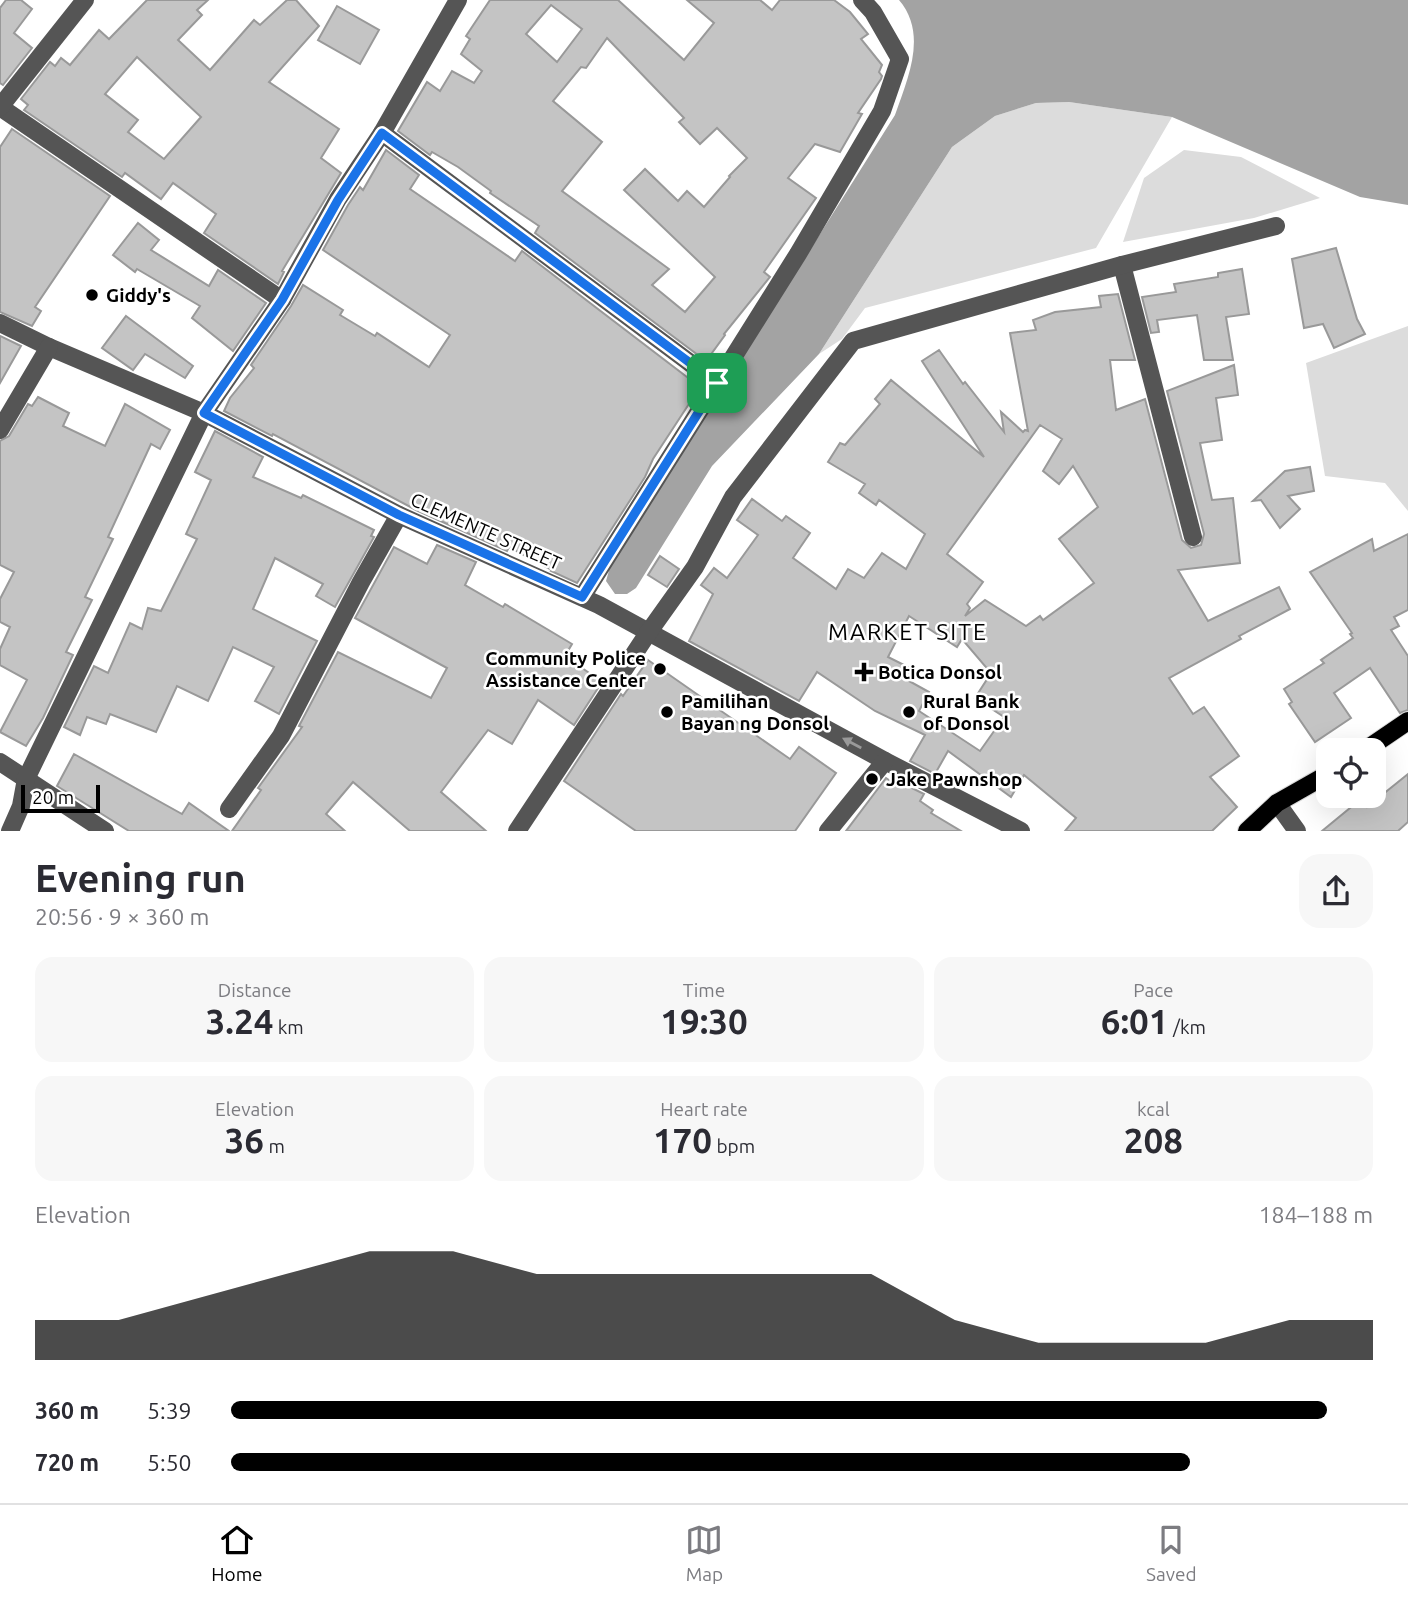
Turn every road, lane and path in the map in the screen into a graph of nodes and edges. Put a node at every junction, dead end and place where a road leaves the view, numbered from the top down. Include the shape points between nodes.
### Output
1 (85, 0) edge
2 (458, 0) edge
3 (862, 0) edge
4 (0, 107) edge
5 (382, 133) junction
6 (1276, 226) dead end
7 (1122, 265) junction
8 (282, 300) junction
9 (0, 323) edge
10 (49, 347) junction
11 (717, 383) junction
12 (204, 413) junction
13 (0, 430) edge
14 (399, 515) junction
15 (1193, 537) dead end
16 (582, 597) junction
17 (642, 629) junction
18 (1408, 721) edge
19 (1383, 738) edge
20 (885, 761) junction
21 (0, 762) edge
22 (26, 779) junction
23 (1316, 781) edge
24 (1278, 803) junction
25 (229, 809) dead end
26 (10, 831) edge
27 (105, 831) edge
28 (517, 831) edge
29 (828, 831) edge
30 (1021, 831) edge
31 (1247, 831) edge
32 (1297, 831) edge

1 - 4 street
2 - 5 street
3 - 11 street via 900,59 882,111
4 - 8 street
5 - 8 street
5 - 11 street
6 - 7 street
7 - 15 street
7 - 17 street via 853,341 733,497 695,567
8 - 12 street
9 - 10 street, CLEMENTE STREET
10 - 12 street, CLEMENTE STREET
10 - 13 street
11 - 16 street
12 - 14 street, CLEMENTE STREET
12 - 22 street
14 - 16 street, CLEMENTE STREET
14 - 25 street via 281,736
16 - 17 street, CLEMENTE STREET
20 -> 17 street, CLEMENTE STREET
17 - 28 street
18 - 19 main road
20 - 29 street
20 - 30 street, CLEMENTE STREET
21 - 22 street
22 - 26 street
22 - 27 street
23 - 24 main road
24 - 31 main road
24 - 32 street

